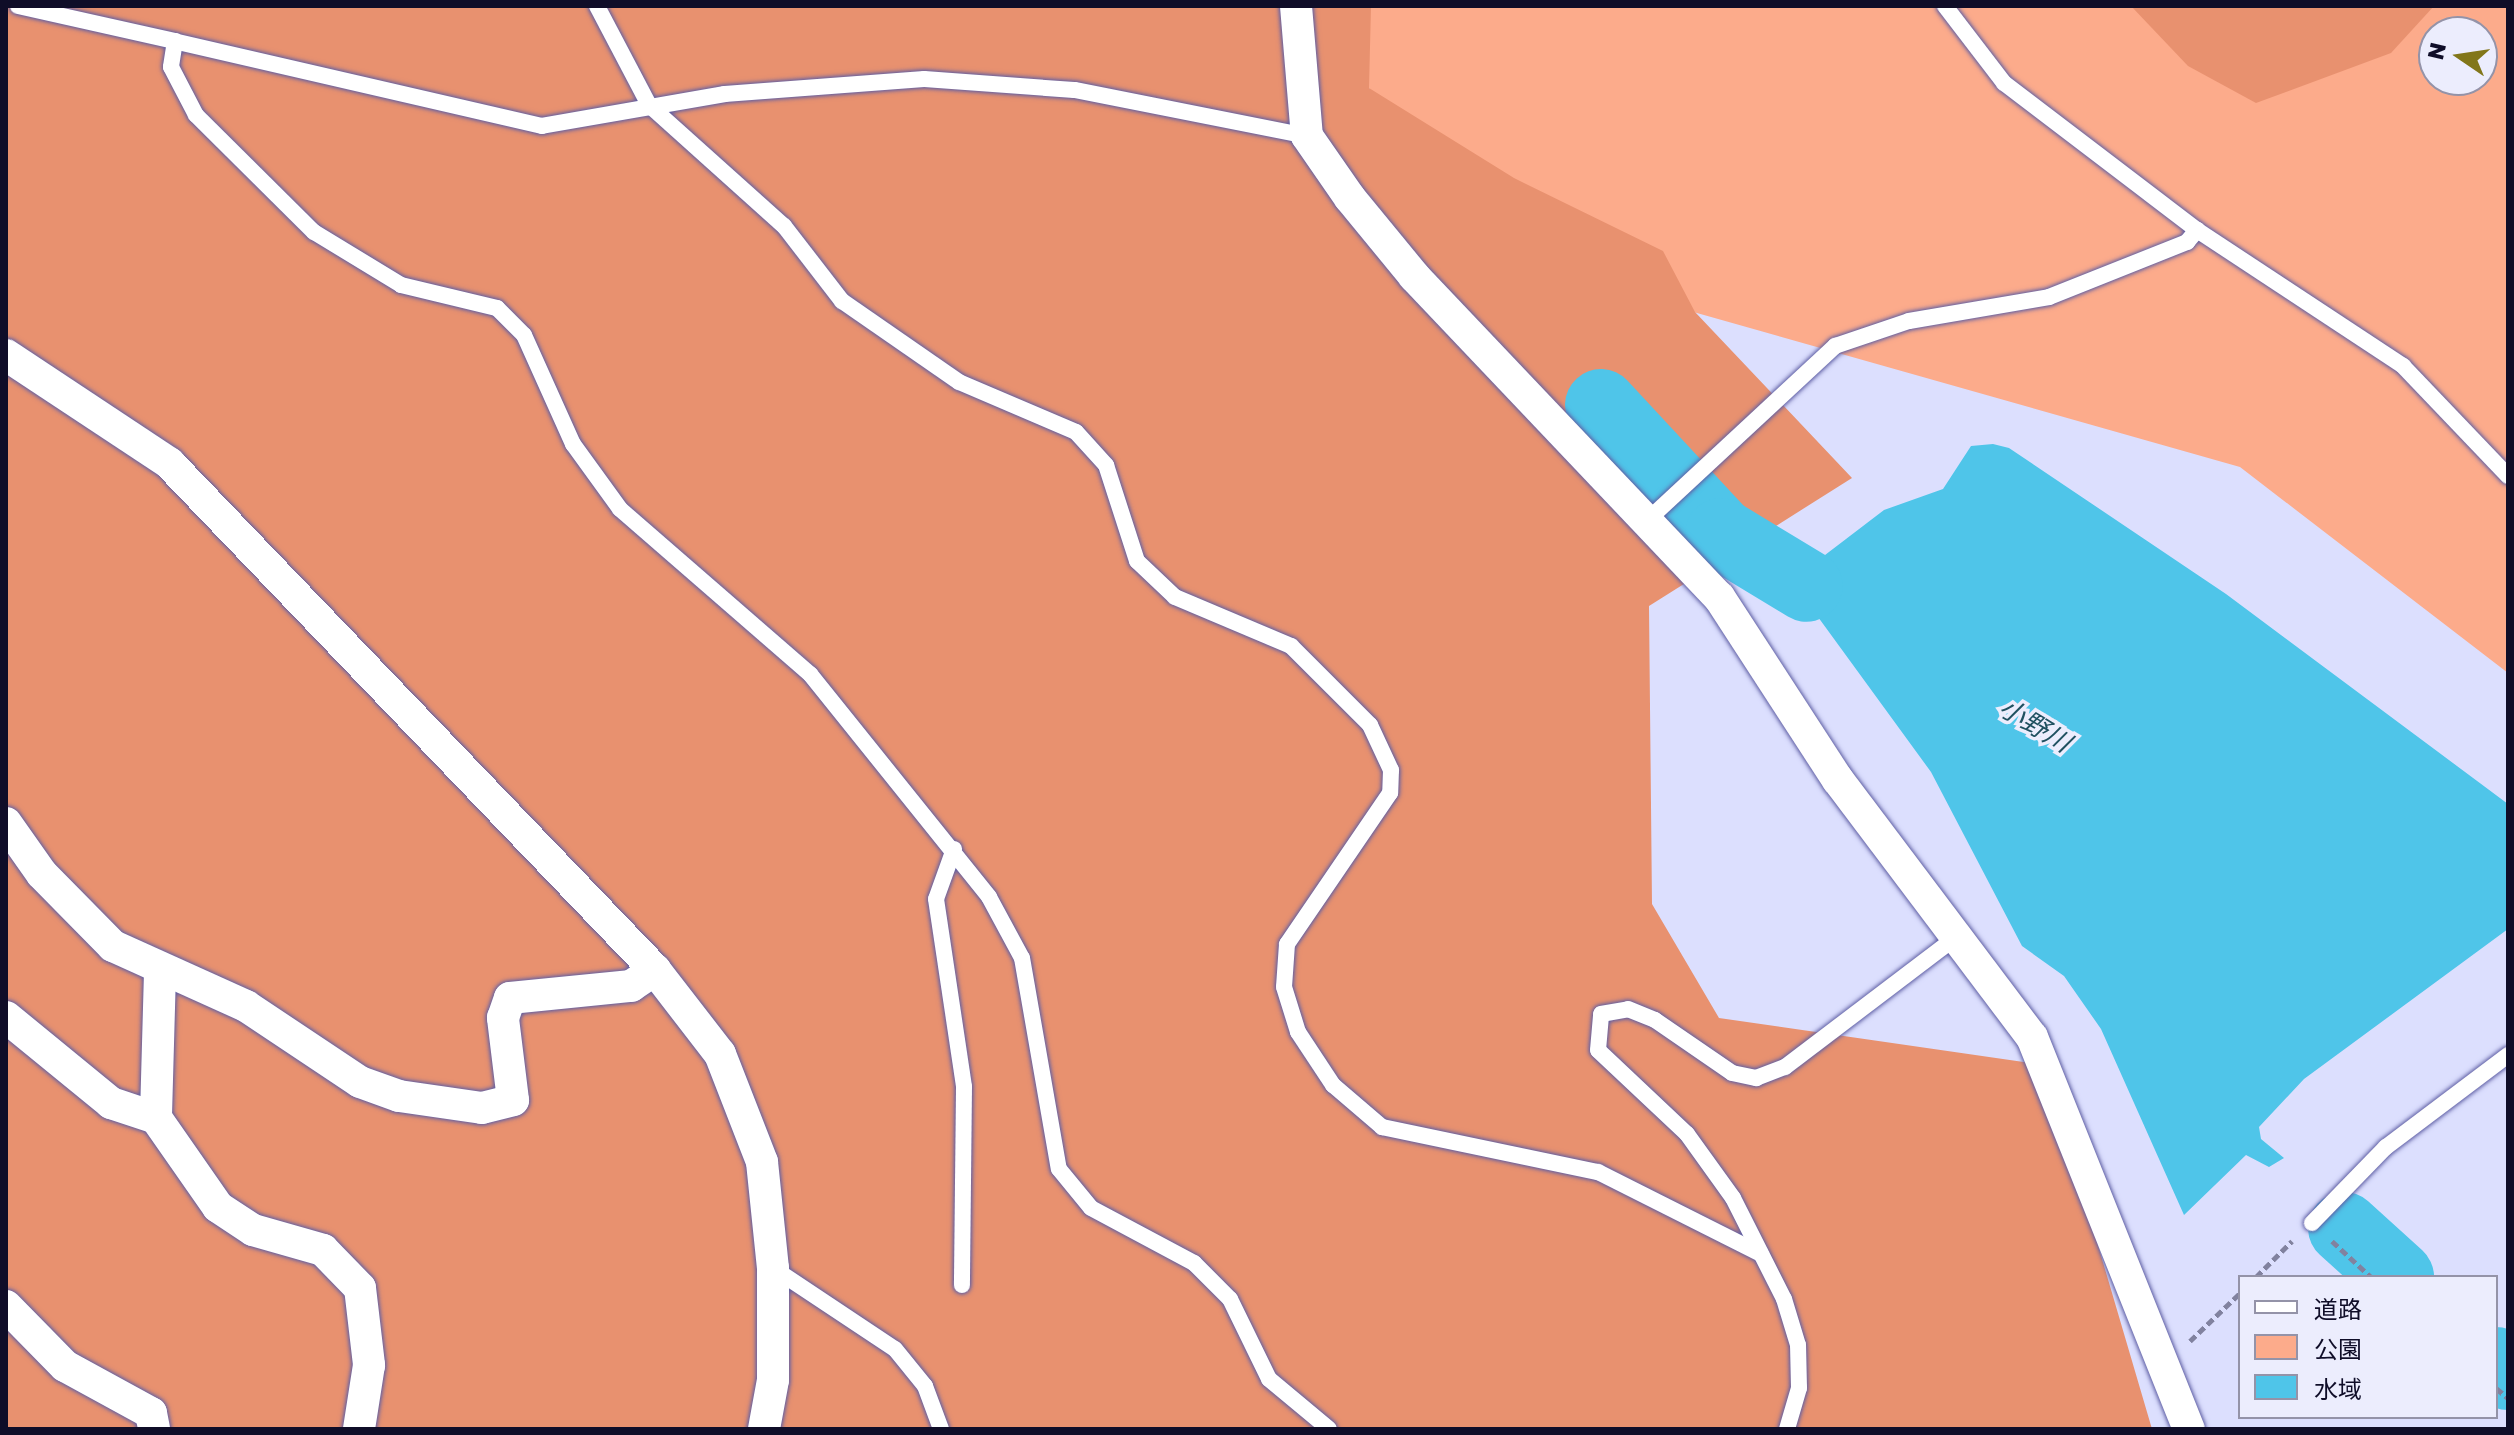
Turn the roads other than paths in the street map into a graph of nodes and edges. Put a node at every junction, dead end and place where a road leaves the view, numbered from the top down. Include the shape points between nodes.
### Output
1 (18, 6) edge
2 (597, 6) edge
3 (1296, 6) edge
4 (1945, 6) edge
5 (175, 41) junction
6 (649, 105) junction
7 (1307, 136) junction
8 (2197, 230) junction
9 (6, 355) edge
10 (2508, 476) edge
11 (1650, 518) junction
12 (6, 823) edge
13 (954, 849) junction
14 (1955, 938) junction
15 (655, 970) junction
16 (160, 972) junction
17 (6, 1017) edge
18 (2508, 1055) edge
19 (156, 1118) junction
20 (2312, 1223) dead end
21 (1761, 1254) junction
22 (773, 1268) junction
23 (962, 1285) dead end
24 (6, 1306) edge
25 (154, 1429) edge
26 (359, 1429) edge
27 (764, 1429) edge
28 (941, 1429) edge
29 (1329, 1429) edge
30 (1787, 1429) edge
31 (2189, 1429) edge

1 - 5 lane
2 - 6 lane
3 - 7 street
4 - 8 lane via 2004,83
5 - 6 lane via 542,126
5 - 13 lane via 171,67 196,115 314,232 401,285 497,308 524,335 573,444 620,509 810,674
6 - 7 lane via 924,79 1074,90
6 - 21 lane via 784,226 842,301 907,351 1076,432 1106,465 1137,561 1175,597 1291,646 1370,725 1391,770 1390,793 1287,944 1284,987 1298,1032 1333,1085 1382,1127 1598,1172
7 - 11 street via 1414,276
8 - 10 lane via 2403,366
8 - 11 lane via 2187,242 2049,297 1909,321 1835,346
9 - 15 street via 169,463
11 - 14 street via 1719,597 1838,780
12 - 16 street via 42,874 113,946
13 - 23 lane via 936,899 964,1087
13 - 29 lane via 1022,958 1059,1169 1091,1208 1194,1263 1230,1299 1269,1379
14 - 21 lane via 1785,1067 1756,1078 1732,1073 1628,1009 1601,1014 1598,1050 1687,1134
14 - 31 street via 2032,1037
15 - 16 street via 631,986 510,998 503,1018 513,1100 482,1108 399,1096 360,1082 246,1006
15 - 22 street via 720,1054 762,1162
16 - 19 street
17 - 19 street via 111,1103
18 - 20 lane via 2386,1147
19 - 26 street via 218,1207 253,1230 323,1250 360,1288 369,1365
21 - 30 lane via 1798,1345 1799,1388
22 - 27 street via 773,1380
22 - 28 lane via 895,1349 925,1386
24 - 25 street via 65,1366 151,1413

